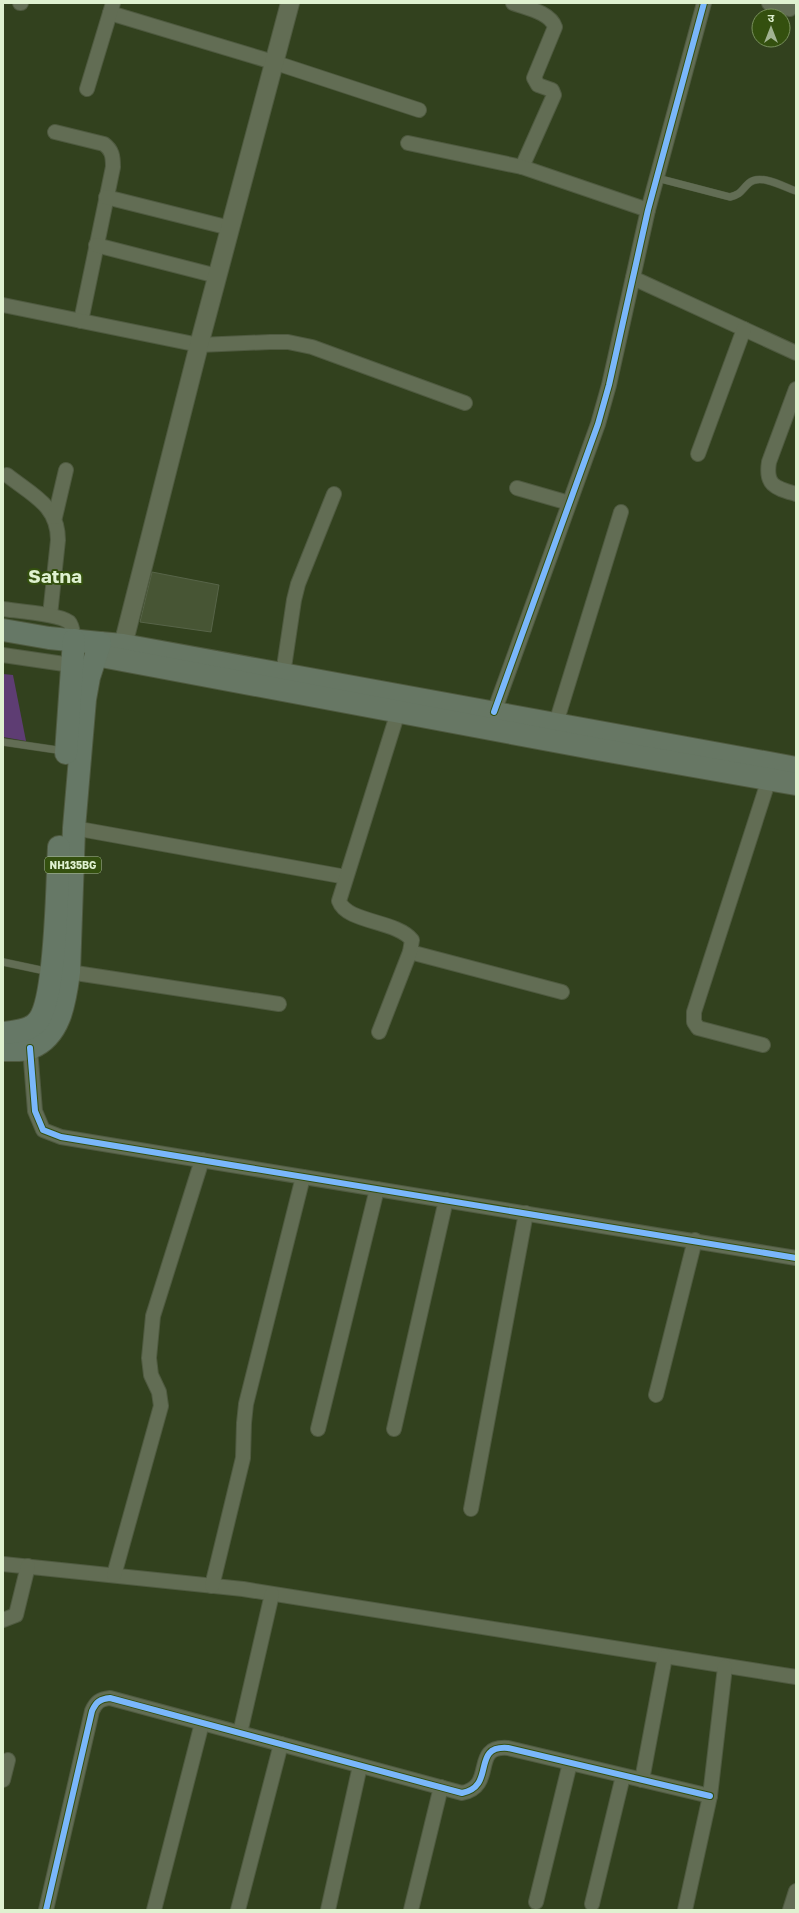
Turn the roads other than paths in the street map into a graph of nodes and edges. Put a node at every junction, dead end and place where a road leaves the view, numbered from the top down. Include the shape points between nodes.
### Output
1 (290, 3) edge
2 (513, 3) edge
3 (704, 3) edge
4 (769, 3) edge
5 (112, 8) edge
6 (786, 8) edge
7 (273, 62) junction
8 (87, 89) dead end
9 (418, 110) dead end
10 (55, 132) dead end
11 (408, 143) dead end
12 (522, 167) junction
13 (657, 178) junction
14 (796, 190) edge
15 (106, 197) junction
16 (648, 210) junction
17 (230, 228) junction
18 (96, 245) junction
19 (217, 276) junction
20 (633, 278) junction
21 (3, 305) edge
22 (81, 320) junction
23 (744, 329) junction
24 (199, 345) junction
25 (796, 353) edge
26 (796, 389) edge
27 (465, 403) dead end
28 (698, 454) dead end
29 (66, 470) dead end
30 (7, 475) dead end
31 (517, 488) dead end
32 (334, 494) dead end
33 (796, 494) edge
34 (569, 503) junction
35 (621, 512) dead end
36 (54, 517) junction
37 (3, 609) edge
38 (50, 615) junction
39 (3, 630) edge
40 (123, 645) junction
41 (98, 649) junction
42 (72, 652) junction
43 (3, 655) edge
44 (283, 674) junction
45 (398, 712) junction
46 (494, 712) junction
47 (556, 723) junction
48 (3, 742) edge
49 (73, 752) junction
50 (796, 768) edge
51 (768, 779) junction
52 (796, 784) edge
53 (74, 828) junction
54 (346, 877) junction
55 (410, 952) junction
56 (3, 962) edge
57 (60, 972) junction
58 (562, 992) dead end
59 (279, 1004) dead end
60 (379, 1032) dead end
61 (3, 1033) edge
62 (763, 1045) dead end
63 (30, 1048) junction
64 (3, 1050) edge
65 (202, 1160) junction
66 (303, 1177) junction
67 (377, 1188) junction
68 (446, 1200) junction
69 (526, 1213) junction
70 (695, 1240) junction
71 (796, 1258) edge
72 (656, 1395) dead end
73 (394, 1428) dead end
74 (318, 1429) dead end
75 (470, 1509) dead end
76 (3, 1564) edge
77 (28, 1566) junction
78 (114, 1576) junction
79 (212, 1586) junction
80 (272, 1594) junction
81 (3, 1620) edge
82 (665, 1657) junction
83 (725, 1667) junction
84 (796, 1677) edge
85 (202, 1723) junction
86 (240, 1733) junction
87 (281, 1744) junction
88 (8, 1760) dead end
89 (570, 1763) junction
90 (360, 1766) junction
91 (623, 1776) junction
92 (3, 1780) edge
93 (642, 1780) junction
94 (441, 1787) junction
95 (710, 1796) junction
96 (796, 1890) edge
97 (536, 1902) dead end
98 (592, 1904) dead end
99 (46, 1910) edge
100 (154, 1910) edge
101 (238, 1910) edge
102 (328, 1910) edge
103 (411, 1910) edge
104 (685, 1910) edge
105 (790, 1910) edge

1 - 7 street
2 - 12 street via 549,17 555,27 534,78 538,85 552,90 554,95
3 - 13 street
4 - 6 street
5 - 7 street
5 - 8 street
7 - 9 street
7 - 17 street
10 - 15 street via 104,144 109,148 113,157
11 - 12 street
12 - 16 street
13 - 14 lane via 730,197 738,196 754,179 762,179
13 - 16 street
15 - 17 street
15 - 18 street
16 - 20 street
17 - 19 street
18 - 19 street
18 - 22 street
19 - 24 street
20 - 23 street
20 - 34 street via 598,424
21 - 22 street
22 - 24 street
23 - 25 street
23 - 28 street
24 - 27 street via 288,342 312,348
24 - 40 street
26 - 33 street via 768,462 767,474 775,487
29 - 36 street
30 - 36 street via 49,508
31 - 34 street
32 - 44 street via 297,589
34 - 46 street
35 - 47 street
36 - 38 street via 58,540
37 - 38 street
38 - 42 street via 68,621 72,626
39 - 42 highway via 43,637
40 - 41 main road
40 - 44 main road
41 - 42 highway
41 - 45 main road
41 - 49 highway, NH135BG via 89,677
42 - 43 street
42 - 49 highway, NH135BG
44 - 46 main road
45 - 51 main road
45 - 54 street
46 - 47 main road
47 - 50 main road
48 - 49 lane
49 - 53 highway, NH135BG
49 - 57 highway, NH135BG via 60,825
51 - 52 main road
51 - 62 street via 694,1012 694,1022 698,1028
53 - 54 street
53 - 57 highway, NH135BG
54 - 55 street via 339,902 341,907 348,913 406,933 412,940
55 - 58 street
55 - 60 street
56 - 57 lane
57 - 59 street
57 - 61 highway, NH135BG via 45,1010 36,1024 26,1029
57 - 63 highway, NH135BG via 66,994 55,1027 44,1040
63 - 64 highway, NH135BG
63 - 65 street via 35,1111 43,1130 61,1137
65 - 66 street
65 - 78 street via 153,1316 149,1358 161,1406
66 - 67 street
66 - 79 street via 246,1404 243,1458
67 - 68 street
67 - 74 street
68 - 69 street
68 - 73 street
69 - 70 street
69 - 75 street
70 - 71 street
70 - 72 street
76 - 77 street
77 - 78 street
77 - 81 street via 16,1615
78 - 79 street
79 - 80 street
80 - 82 street
80 - 86 street
82 - 83 street
82 - 93 street
83 - 84 street
83 - 95 street
85 - 86 street
85 - 99 street via 110,1698 95,1704
85 - 100 street
86 - 87 street
87 - 90 street
87 - 101 street
88 - 92 street
89 - 91 street
89 - 94 street via 499,1747 487,1756 477,1787 462,1793
89 - 97 street
90 - 94 street
90 - 102 street
91 - 93 street
91 - 98 street
93 - 95 street
94 - 103 street
95 - 104 street
96 - 105 street

